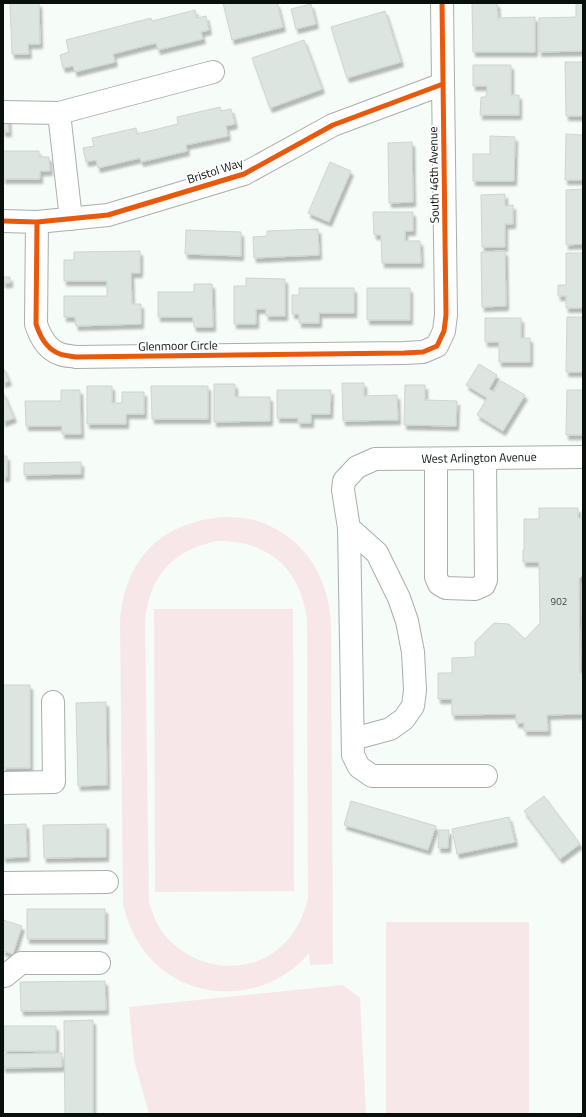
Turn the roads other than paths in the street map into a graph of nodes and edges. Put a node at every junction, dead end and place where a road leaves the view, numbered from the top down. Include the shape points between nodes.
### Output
1 (442, 3) edge
2 (213, 72) dead end
3 (443, 84) junction
4 (3, 112) edge
5 (59, 113) junction
6 (71, 219) junction
7 (3, 221) edge
8 (36, 222) junction
9 (437, 346) joint
10 (583, 457) edge
11 (484, 458) junction
12 (436, 459) junction
13 (349, 528) junction
14 (52, 702) dead end
15 (353, 740) junction
16 (486, 776) dead end
17 (3, 783) edge
18 (107, 882) dead end
19 (3, 883) edge
20 (99, 963) dead end
21 (3, 976) edge

1 - 3 street, South 46th Avenue
2 - 5 street
3 - 6 street, Bristol Way via 334,125 244,174 108,215
3 - 9 street, South 46th Avenue via 446,315 444,331
4 - 5 street
5 - 6 street
6 - 8 street, Bristol Way
7 - 8 street, Bristol Way
8 - 9 street, Glenmoor Circle via 36,324 41,339 59,354 76,357 404,354 423,352
10 - 11 street, West Arlington Avenue
11 - 12 street, West Arlington Avenue
11 - 12 street via 486,580 484,585 475,589 446,588 436,577
12 - 13 street, West Arlington Avenue via 374,459 357,467 344,481
13 - 15 street
13 - 15 street via 377,553 399,598 413,652 415,690 413,706 404,719 390,729
14 - 17 street via 54,782
15 - 16 street via 353,756 358,767 372,776
18 - 19 street
20 - 21 street via 22,963

